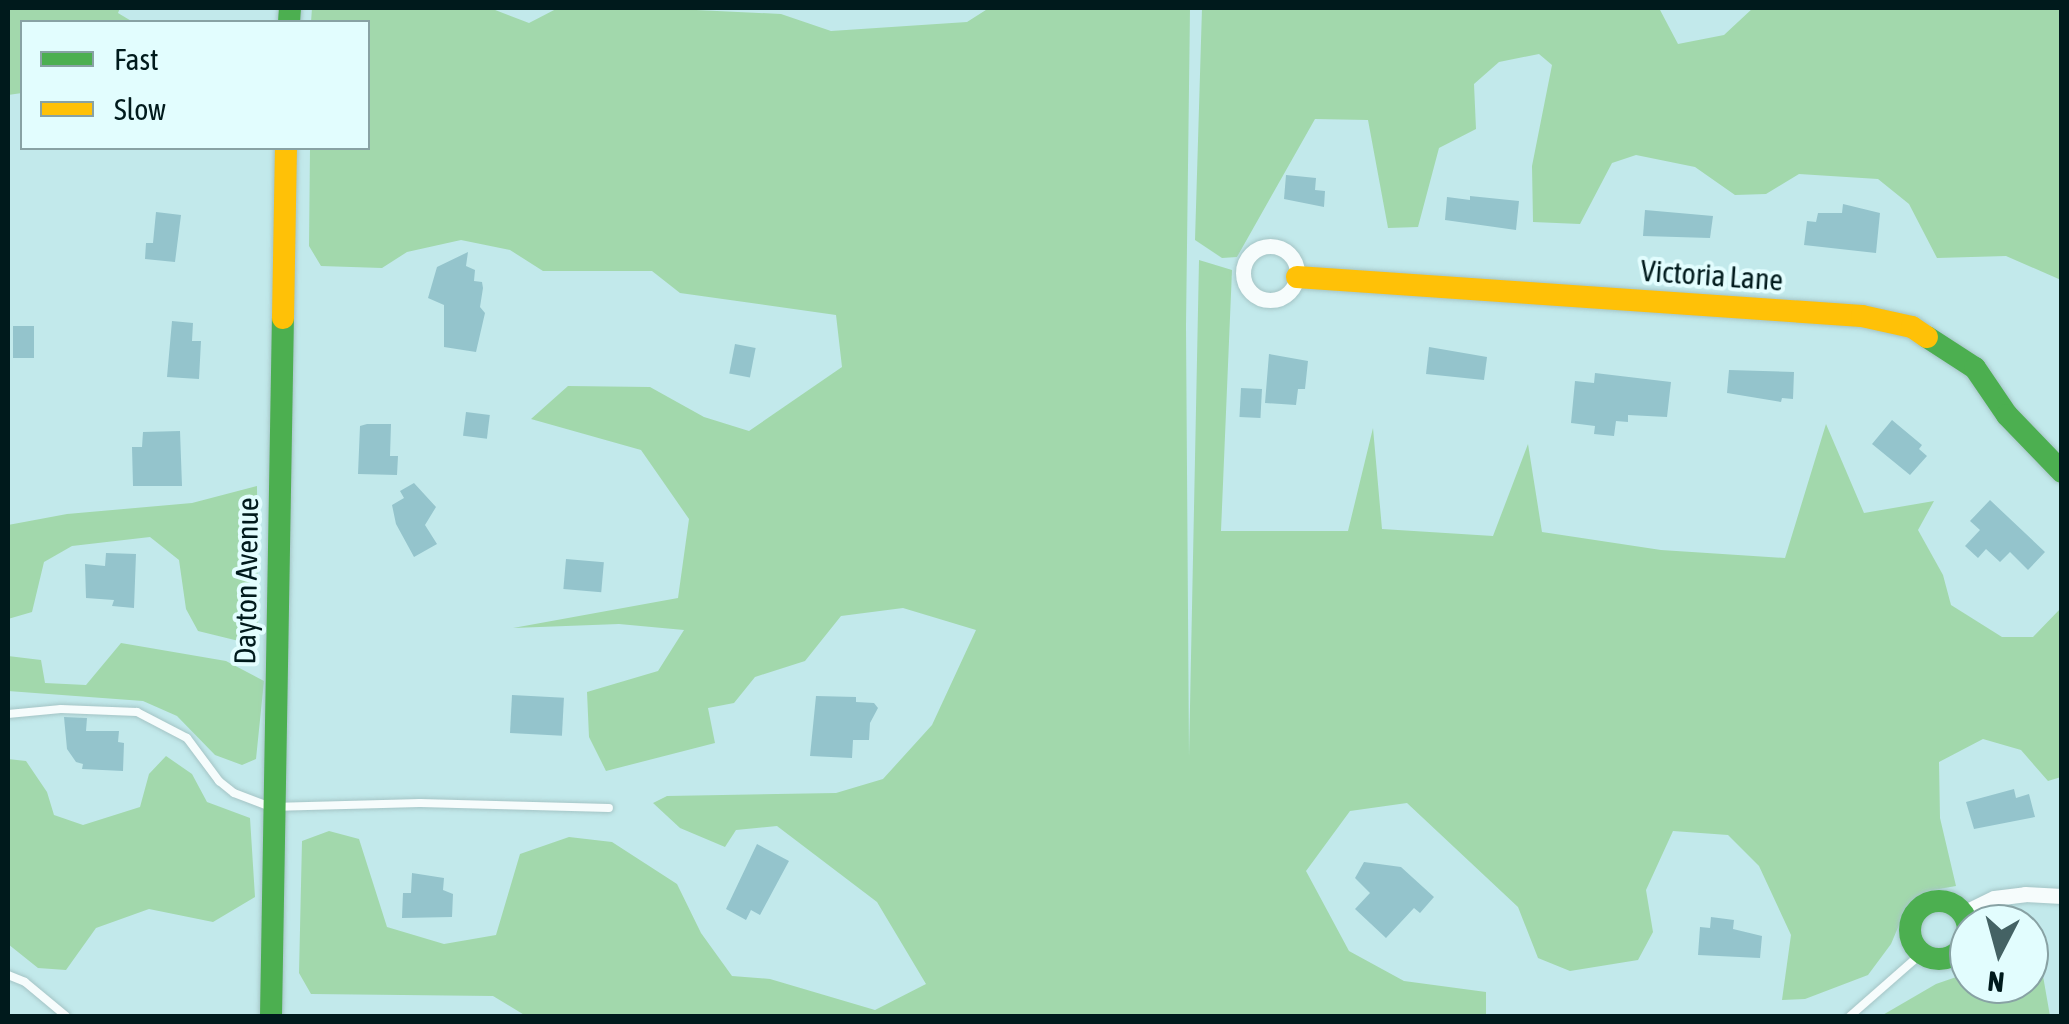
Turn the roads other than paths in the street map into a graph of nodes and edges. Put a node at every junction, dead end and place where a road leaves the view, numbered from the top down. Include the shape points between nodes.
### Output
1 (286, 150) edge
2 (1297, 277) dead end
3 (2062, 472) edge
4 (8, 714) edge
5 (272, 807) junction
6 (609, 808) dead end
7 (2062, 896) edge
8 (1982, 904) edge
9 (1949, 907) edge
10 (1922, 953) junction
11 (1949, 956) edge
12 (8, 975) edge
13 (66, 1016) edge
14 (270, 1016) edge
15 (1850, 1016) edge

1 - 5 street, Dayton Avenue
2 - 3 street, Victoria Lane via 1862,316 1912,328 1974,368 2018,428
4 - 5 lane via 137,712 188,738 234,792
5 - 6 lane
5 - 14 street, Dayton Avenue
7 - 8 street via 2025,894
9 - 10 street via 1937,901 1920,908 1910,934
10 - 11 street
10 - 15 lane
12 - 13 lane

